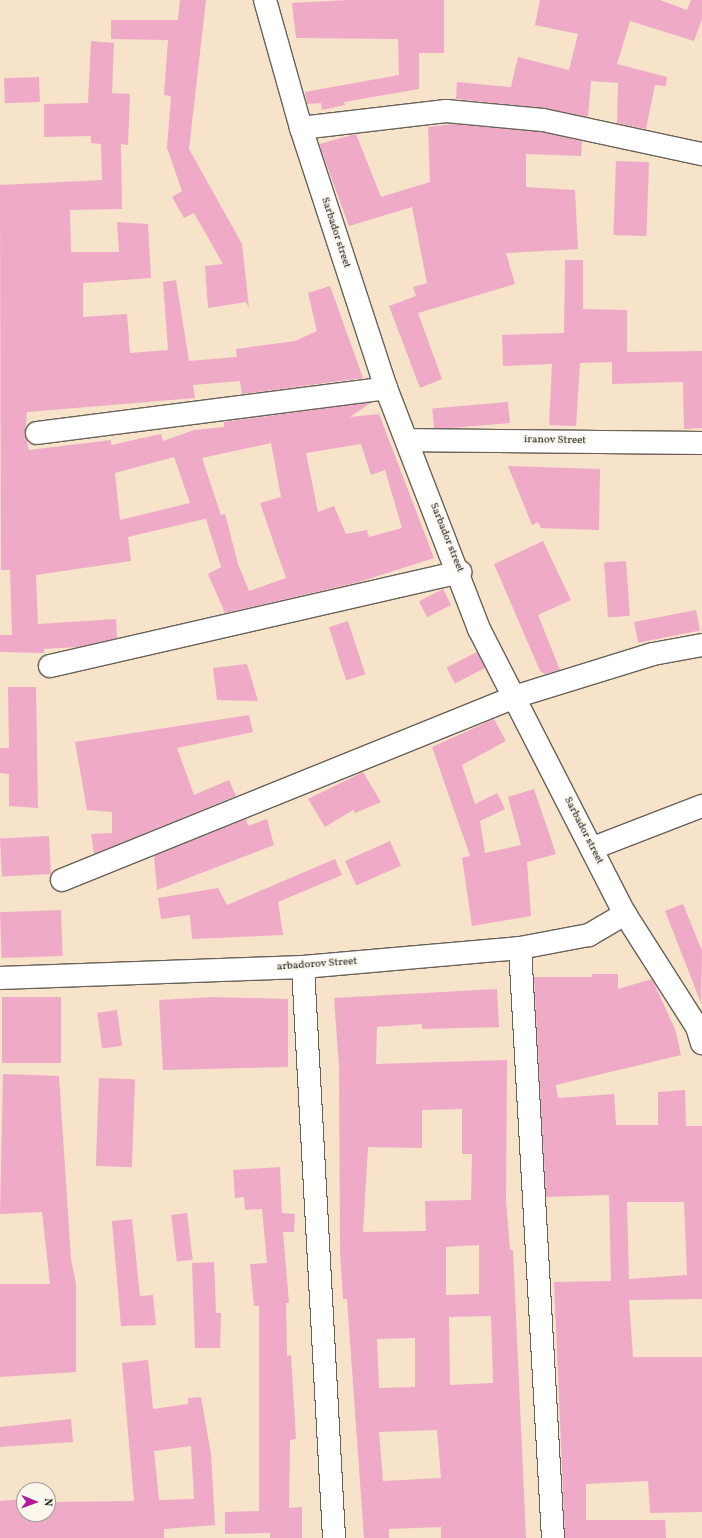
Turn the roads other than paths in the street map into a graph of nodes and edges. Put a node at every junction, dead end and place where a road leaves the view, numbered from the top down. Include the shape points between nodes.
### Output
1 (265, 0) edge
2 (301, 128) junction
3 (702, 154) edge
4 (386, 388) junction
5 (37, 433) dead end
6 (407, 440) junction
7 (702, 442) edge
8 (460, 572) junction
9 (702, 645) edge
10 (50, 666) dead end
11 (514, 697) junction
12 (702, 806) edge
13 (593, 848) junction
14 (62, 880) dead end
15 (625, 914) junction
16 (520, 948) junction
17 (303, 967) junction
18 (0, 978) edge
19 (702, 1043) edge
20 (334, 1538) edge
21 (553, 1538) edge

1 - 2 street, Sarbador street
2 - 3 street via 446,111 543,120
2 - 4 street, Sarbador street
4 - 5 street
4 - 6 street, Sarbador street
6 - 7 street, iranov Street
6 - 8 street, Sarbador street
8 - 10 street
8 - 11 street, Sarbador street via 479,629
9 - 11 street via 653,654
11 - 13 street, Sarbador street
11 - 14 street
12 - 13 street
13 - 15 street, Sarbador street
15 - 16 street, arbadorov Street via 589,935
15 - 19 street, Sarbador street via 697,1027
16 - 17 street, arbadorov Street
16 - 21 street
17 - 18 street, arbadorov Street
17 - 20 street

